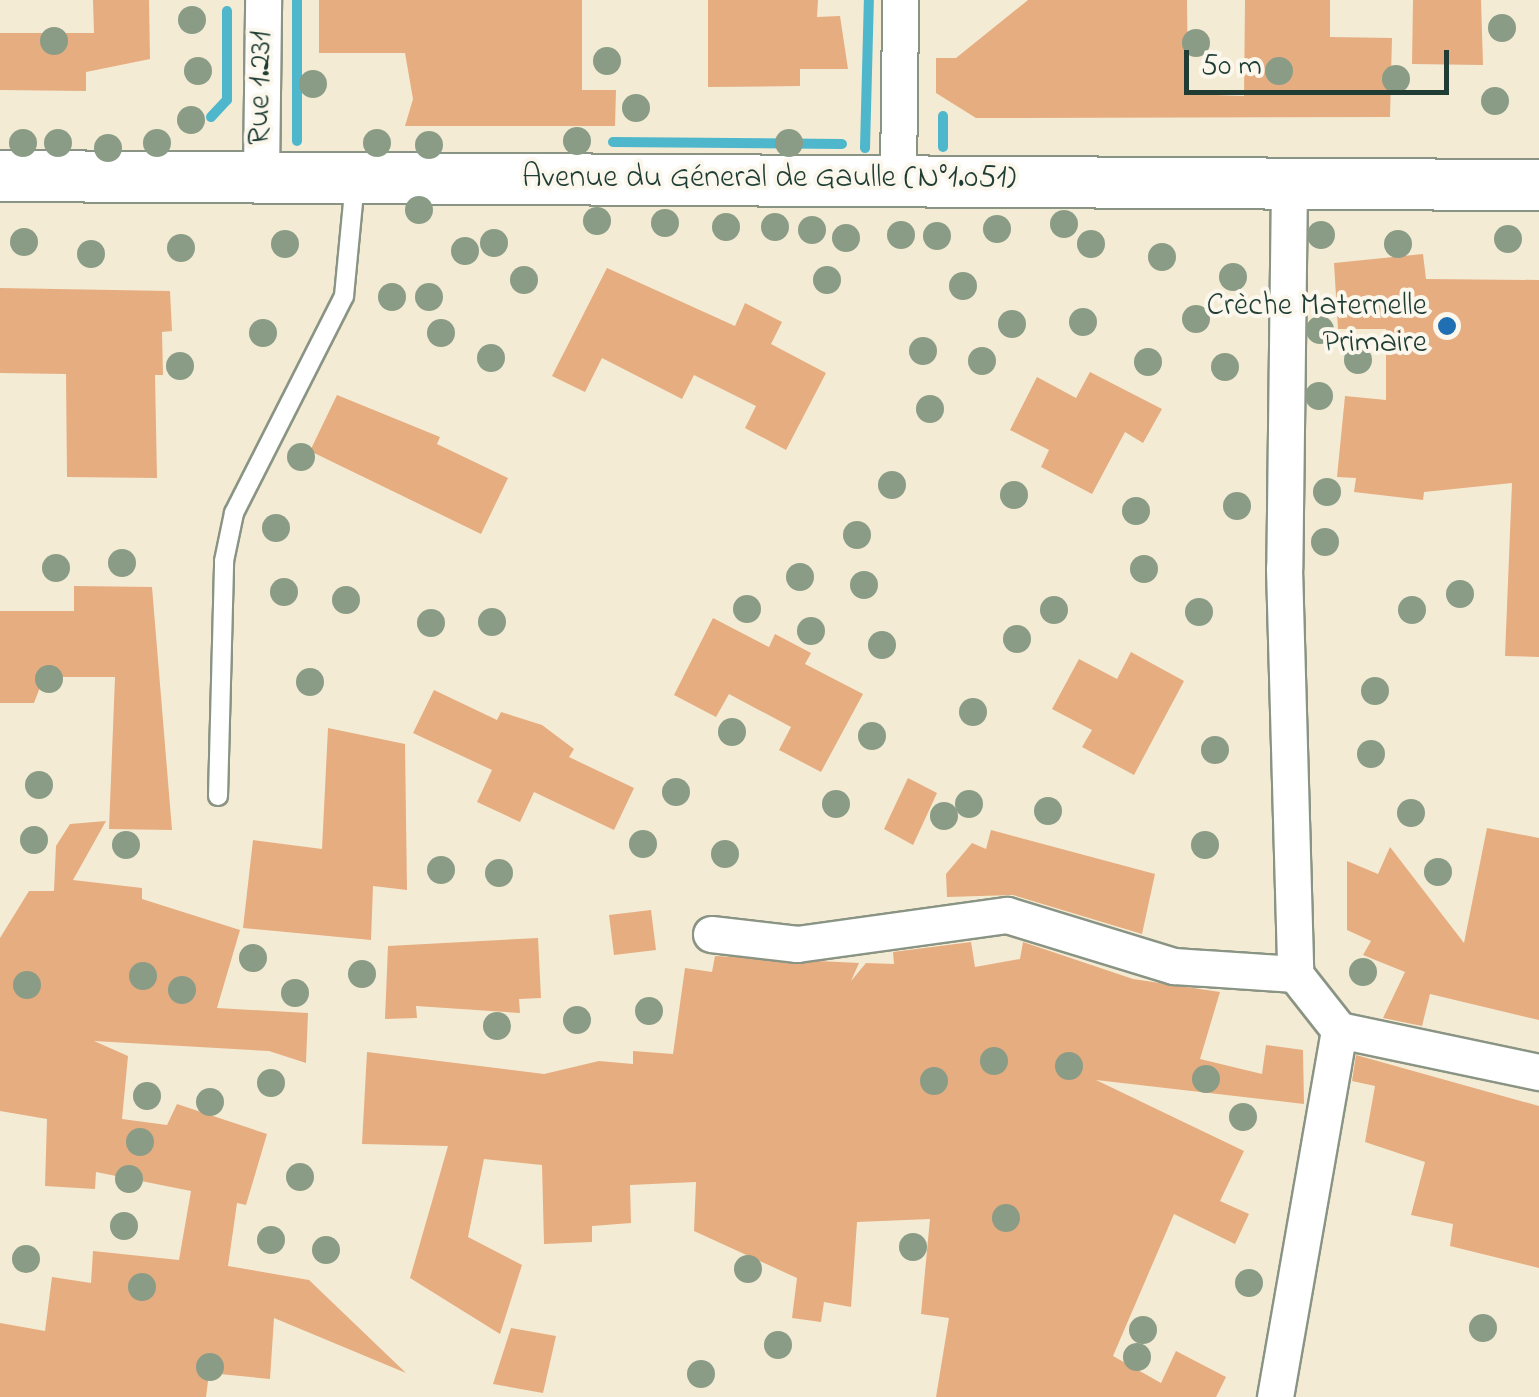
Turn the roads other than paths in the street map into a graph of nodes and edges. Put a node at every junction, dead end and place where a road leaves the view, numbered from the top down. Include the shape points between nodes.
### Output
1 (264, 0) edge
2 (900, 0) edge
3 (261, 175) junction
4 (0, 176) edge
5 (898, 176) junction
6 (356, 180) junction
7 (1289, 184) junction
8 (1539, 184) edge
9 (218, 796) dead end
10 (710, 934) dead end
11 (1295, 974) junction
12 (1339, 1030) junction
13 (1539, 1072) edge
14 (1275, 1397) edge

1 - 3 street, Rue 1.231
2 - 5 street
3 - 4 main road, Avenue du Géneral de Gaulle (N°1.051)
3 - 6 main road, Avenue du Géneral de Gaulle (N°1.051)
5 - 6 main road, Avenue du Géneral de Gaulle (N°1.051)
5 - 7 main road, Avenue du Géneral de Gaulle (N°1.051)
6 - 9 lane via 344,296 234,513 224,562
7 - 8 main road, Avenue du Géneral de Gaulle (N°1.051)
7 - 11 street via 1284,568
10 - 11 street via 796,944 1007,916 1174,966
11 - 12 street
12 - 13 street
12 - 14 street

